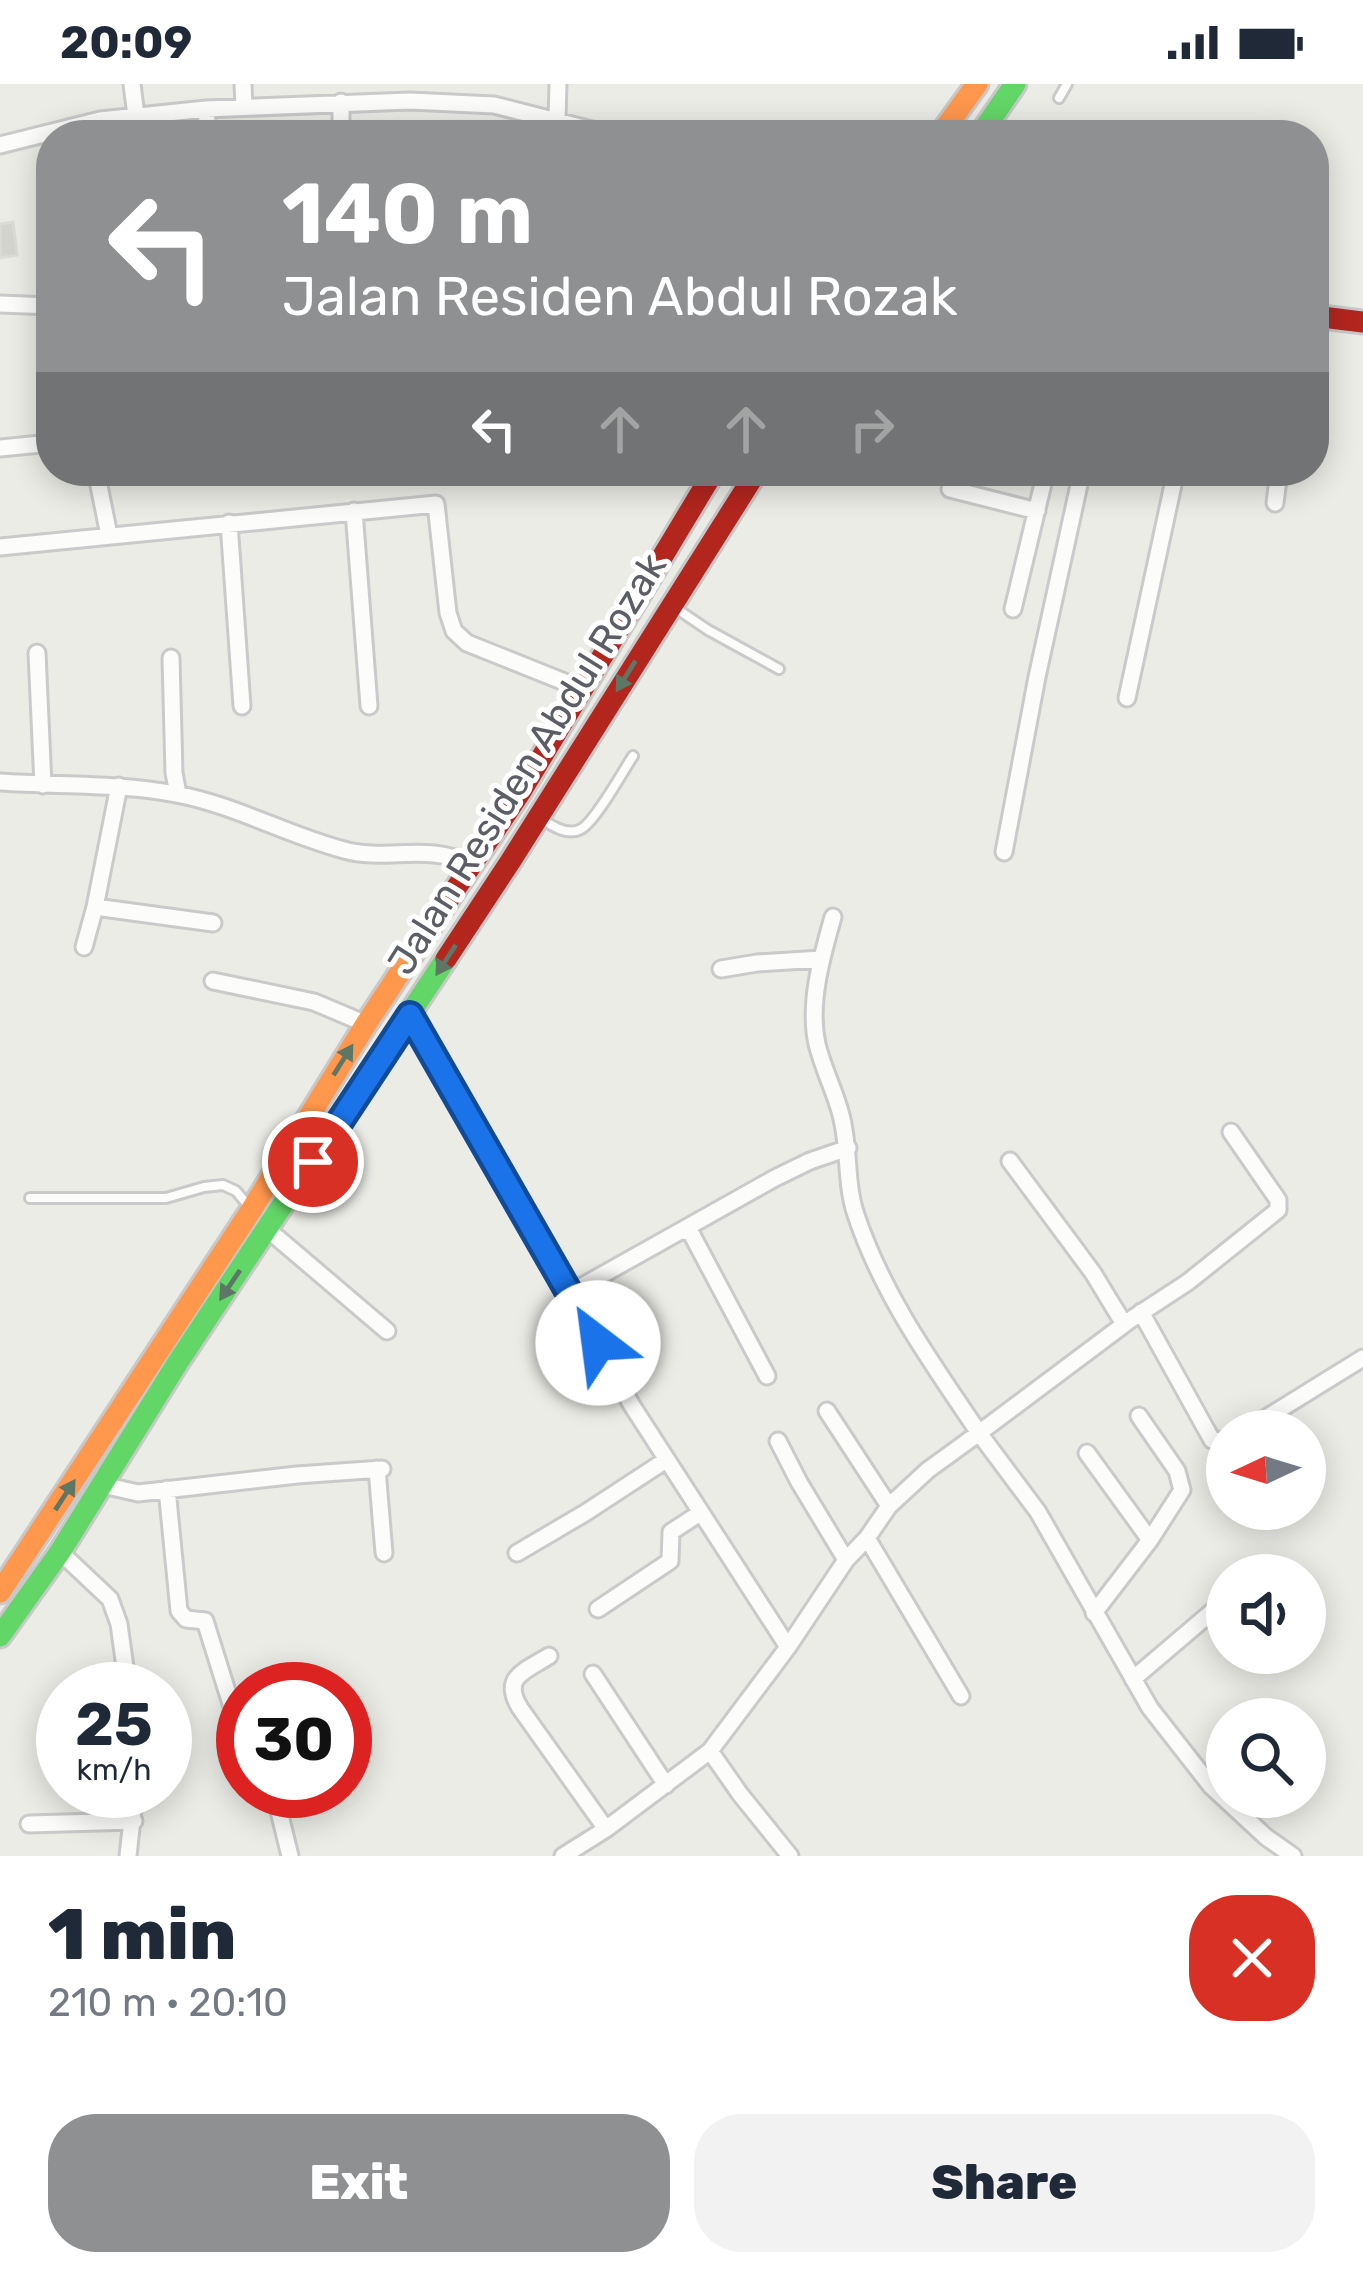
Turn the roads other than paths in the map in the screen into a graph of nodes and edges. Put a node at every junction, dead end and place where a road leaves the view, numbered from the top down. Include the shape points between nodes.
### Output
1 (132, 84) edge
2 (243, 84) edge
3 (558, 84) edge
4 (976, 84) edge
5 (1015, 84) edge
6 (1067, 84) edge
7 (1059, 98) dead end
8 (341, 102) junction
9 (244, 107) junction
10 (206, 109) junction
11 (136, 116) junction
12 (557, 119) junction
13 (124, 120) edge
14 (207, 120) edge
15 (341, 120) edge
16 (560, 120) edge
17 (951, 120) edge
18 (990, 120) edge
19 (36, 139) edge
20 (0, 145) edge
21 (0, 304) edge
22 (36, 305) edge
23 (1329, 318) edge
24 (1363, 322) edge
25 (36, 444) edge
26 (0, 448) edge
27 (99, 486) edge
28 (705, 486) edge
29 (747, 486) edge
30 (1043, 486) edge
31 (1079, 486) edge
32 (1173, 486) edge
33 (1277, 486) edge
34 (950, 489) dead end
35 (1275, 503) dead end
36 (354, 511) junction
37 (1037, 511) junction
38 (229, 523) junction
39 (109, 536) junction
40 (0, 547) edge
41 (671, 604) junction
42 (1013, 608) dead end
43 (37, 652) dead end
44 (171, 658) dead end
45 (779, 669) dead end
46 (582, 689) junction
47 (1127, 698) dead end
48 (242, 706) dead end
49 (369, 706) dead end
50 (633, 756) dead end
51 (0, 782) edge
52 (43, 785) junction
53 (119, 786) junction
54 (178, 794) junction
55 (538, 817) junction
56 (1004, 851) dead end
57 (472, 865) junction
58 (95, 907) junction
59 (833, 917) dead end
60 (213, 923) dead end
61 (84, 947) dead end
62 (821, 958) junction
63 (721, 969) dead end
64 (214, 981) dead end
65 (410, 1015) junction
66 (366, 1024) junction
67 (1231, 1132) dead end
68 (848, 1148) junction
69 (1010, 1161) dead end
70 (30, 1198) dead end
71 (252, 1209) junction
72 (268, 1230) junction
73 (682, 1232) junction
74 (569, 1293) junction
75 (1133, 1318) junction
76 (387, 1331) dead end
77 (1363, 1358) edge
78 (767, 1376) dead end
79 (1279, 1410) edge
80 (827, 1411) dead end
81 (1139, 1416) dead end
82 (1206, 1431) edge
83 (979, 1432) junction
84 (778, 1441) dead end
85 (1087, 1453) dead end
86 (666, 1460) junction
87 (103, 1485) junction
88 (167, 1489) junction
89 (889, 1507) junction
90 (700, 1513) junction
91 (867, 1538) junction
92 (1150, 1540) junction
93 (60, 1552) junction
94 (384, 1553) dead end
95 (517, 1553) dead end
96 (846, 1561) junction
97 (0, 1592) edge
98 (598, 1609) dead end
99 (1094, 1613) junction
100 (1206, 1617) edge
101 (0, 1636) edge
102 (788, 1647) junction
103 (549, 1656) dead end
104 (124, 1662) edge
105 (218, 1662) edge
106 (593, 1674) dead end
107 (1133, 1679) junction
108 (962, 1696) dead end
109 (710, 1751) junction
110 (666, 1785) junction
111 (134, 1818) edge
112 (281, 1818) edge
113 (134, 1821) junction
114 (29, 1824) dead end
115 (606, 1829) junction
116 (128, 1856) edge
117 (290, 1856) edge
118 (562, 1856) edge
119 (790, 1856) edge
120 (1293, 1856) edge

1 - 11 street
2 - 9 street
3 - 12 street
4 - 17 main road
5 - 18 main road
6 - 7 lane
8 - 9 street
8 - 12 street via 452,101
8 - 15 street
9 - 10 street
10 - 11 street
10 - 14 street
11 - 13 street
12 - 16 street
19 - 20 street
21 - 22 street
23 - 24 main road
25 - 26 street
27 - 39 street
28 - 46 main road, Jalan Residen Abdul Rozak
29 - 41 main road, Jalan Residen Abdul Rozak
30 - 37 street
31 - 56 street
32 - 47 street
33 - 35 street
34 - 37 street
36 - 38 street
36 - 46 street via 436,504 457,635
36 - 49 street
37 - 42 street
38 - 39 street
38 - 48 street
39 - 40 street
41 - 45 lane
41 -> 55 main road, Jalan Residen Abdul Rozak
43 - 52 street
44 - 54 street
46 - 57 main road, Jalan Residen Abdul Rozak
50 - 55 lane via 581,830 564,832
51 - 52 street
52 - 53 street
53 - 54 street
53 - 58 street
54 - 57 street via 342,850 442,854
55 -> 65 main road, Jalan Residen Abdul Rozak
57 - 66 main road, Jalan Residen Abdul Rozak
58 - 60 street
58 - 61 street
59 - 62 street
62 - 63 street
62 - 68 street via 814,1024
64 - 66 street via 314,1002
65 - 72 main road, Jalan Residen Abdul Rozak
65 - 74 street
71 -> 66 main road, Jalan Residen Abdul Rozak
67 - 75 street via 1280,1208
68 - 73 street via 775,1178
68 - 83 street via 854,1212 888,1291
69 - 75 street
70 - 71 lane via 166,1198 223,1185
71 - 72 street
97 -> 71 main road, Jalan Residen Abdul Rozak
72 - 76 street
72 -> 87 main road, Jalan Residen Abdul Rozak
73 - 74 street
73 - 78 street via 692,1235
74 - 86 street
75 - 82 street
75 - 83 street
77 - 79 street
80 - 89 street
81 - 92 street via 1182,1485
83 - 89 street
83 - 99 street via 1038,1512
84 - 96 street
85 - 92 street
86 - 90 street
86 - 95 street
87 - 88 street
87 - 93 main road, Jalan Residen Abdul Rozak
88 - 94 street via 380,1469
88 - 105 street via 179,1611 205,1621
89 - 91 street
90 - 98 street via 671,1532 670,1562
90 - 102 street
91 - 96 street
91 - 108 street
92 - 99 street
93 - 101 main road, Jalan Residen Abdul Rozak
93 - 104 street via 110,1600
96 - 102 street
99 - 107 street
100 - 107 street
102 - 109 street
103 - 115 street via 517,1676 513,1694
106 - 110 street
107 - 120 street via 1211,1786
109 - 110 street
109 - 119 street
110 - 115 street
111 - 113 street
112 - 117 street
113 - 114 street
113 - 116 street
115 - 118 street

